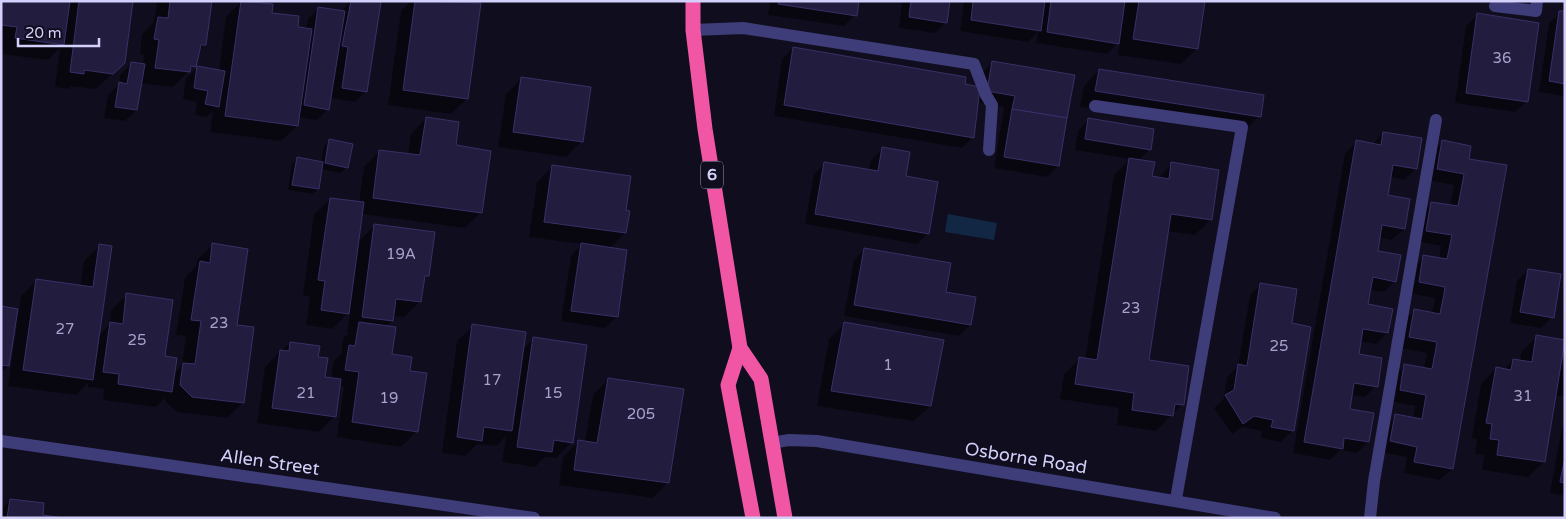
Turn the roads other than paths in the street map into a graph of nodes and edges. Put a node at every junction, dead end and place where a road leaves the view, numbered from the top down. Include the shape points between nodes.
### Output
1 (693, 1) edge
2 (1537, 1) edge
3 (1495, 6) dead end
4 (693, 30) junction
5 (1095, 106) dead end
6 (1436, 120) dead end
7 (989, 150) dead end
8 (740, 348) junction
9 (1, 441) edge
10 (771, 443) junction
11 (1176, 499) junction
12 (534, 518) edge
13 (753, 518) edge
14 (785, 518) edge
15 (1275, 518) edge
16 (1370, 518) edge

1 - 4 highway, 6
2 - 3 street via 1536,11
4 - 7 street via 743,28 974,64 992,105
4 - 8 highway, 6 via 705,129
5 - 11 street via 1242,127
6 - 16 street
8 - 10 highway, 6 via 761,379
8 - 13 highway, 6 via 728,385
9 - 12 street, Allen Street
10 - 11 street, Osborne Road via 816,441
10 - 14 highway, 6
11 - 15 street, Osborne Road

